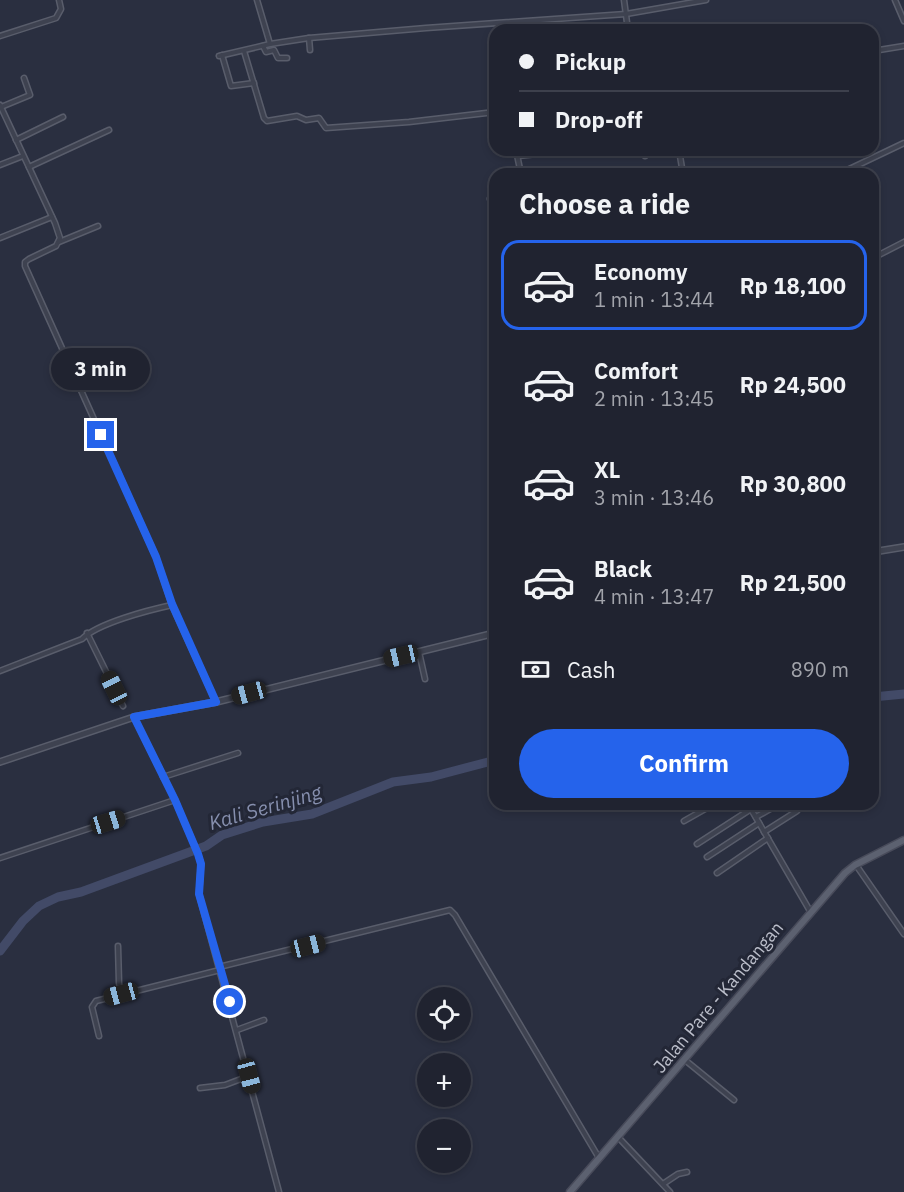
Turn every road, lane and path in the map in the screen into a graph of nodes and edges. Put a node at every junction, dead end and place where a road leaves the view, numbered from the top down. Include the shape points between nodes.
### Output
1 (59, 0) edge
2 (257, 0) edge
3 (624, 0) edge
4 (706, 0) edge
5 (895, 0) edge
6 (626, 14) junction
7 (904, 21) edge
8 (627, 24) edge
9 (0, 36) edge
10 (309, 38) junction
11 (270, 44) junction
12 (263, 46) junction
13 (904, 46) edge
14 (244, 50) junction
15 (309, 50) dead end
16 (879, 50) edge
17 (287, 58) dead end
18 (24, 78) dead end
19 (254, 83) junction
20 (0, 106) edge
21 (489, 113) edge
22 (63, 117) dead end
23 (109, 130) dead end
24 (16, 140) junction
25 (904, 143) edge
26 (879, 155) edge
27 (23, 156) junction
28 (518, 156) edge
29 (877, 156) edge
30 (0, 165) edge
31 (28, 167) junction
32 (520, 168) edge
33 (852, 168) edge
34 (52, 217) junction
35 (98, 226) dead end
36 (0, 238) edge
37 (904, 242) edge
38 (58, 243) junction
39 (879, 255) edge
40 (904, 547) edge
41 (879, 551) edge
42 (172, 604) junction
43 (87, 633) junction
44 (489, 634) edge
45 (419, 652) junction
46 (0, 670) edge
47 (425, 679) dead end
48 (216, 702) junction
49 (123, 706) dead end
50 (134, 717) junction
51 (238, 753) dead end
52 (0, 762) edge
53 (164, 777) junction
54 (175, 800) junction
55 (703, 810) edge
56 (745, 810) edge
57 (752, 810) edge
58 (768, 810) edge
59 (797, 811) dead end
60 (756, 817) junction
61 (684, 821) dead end
62 (759, 823) junction
63 (764, 832) junction
64 (768, 838) junction
65 (904, 840) edge
66 (698, 844) dead end
67 (707, 857) dead end
68 (0, 858) edge
69 (855, 865) junction
70 (717, 873) dead end
71 (810, 912) junction
72 (904, 934) edge
73 (118, 946) dead end
74 (220, 968) junction
75 (121, 994) junction
76 (264, 1020) dead end
77 (237, 1030) junction
78 (99, 1036) dead end
79 (685, 1060) junction
80 (249, 1076) junction
81 (200, 1088) dead end
82 (734, 1100) dead end
83 (618, 1137) junction
84 (599, 1158) junction
85 (687, 1172) dead end
86 (663, 1184) junction
87 (279, 1192) edge
88 (570, 1192) edge
89 (670, 1192) edge

1 - 9 street via 61,9 56,18
2 - 11 street
3 - 6 street
4 - 6 street
5 - 7 street
6 - 8 street
6 - 10 street
10 - 11 street
10 - 15 street
11 - 12 street
12 - 14 street
12 - 17 street via 266,52 274,50 278,58
13 - 16 street
14 - 19 street
14 - 19 street via 221,56 231,86
18 - 20 street via 30,95
19 - 21 street via 266,120 320,118 326,128
20 - 24 street
22 - 24 street
23 - 31 street
24 - 27 street
25 - 26 street
27 - 30 street
27 - 31 street
28 - 32 street
29 - 33 street
31 - 34 street
34 - 36 street
34 - 38 street via 60,238
35 - 38 street
37 - 39 street
38 - 42 street via 29,258 25,266 156,557
40 - 41 street
42 - 43 street
42 - 48 street
43 - 46 street via 72,644
43 - 49 street
44 - 45 street
45 - 47 street
45 - 48 street
48 - 50 street
50 - 52 street
50 - 53 street
51 - 53 street
53 - 54 street
54 - 68 street
54 - 74 street via 201,864 199,894
55 - 61 street
56 - 66 street
57 - 60 street
58 - 60 street
59 - 63 street
60 - 62 street
62 - 63 street
62 - 67 street
63 - 64 street
64 - 70 street
64 - 71 street
65 - 69 main road, Jalan Pare - Kandangan
69 - 71 main road, Jalan Pare - Kandangan
69 - 72 street
71 - 79 main road, Jalan Pare - Kandangan
73 - 75 street
74 - 75 street
74 - 77 street
74 - 84 street via 450,910
75 - 78 street via 93,1005
76 - 77 street
77 - 80 street
79 - 82 street
79 - 83 main road, Jalan Pare - Kandangan
80 - 81 street via 225,1085
80 - 87 street
83 - 84 main road, Jalan Pare - Kandangan
83 - 86 street
84 - 88 main road, Jalan Pare - Kandangan
85 - 86 street
86 - 89 street

